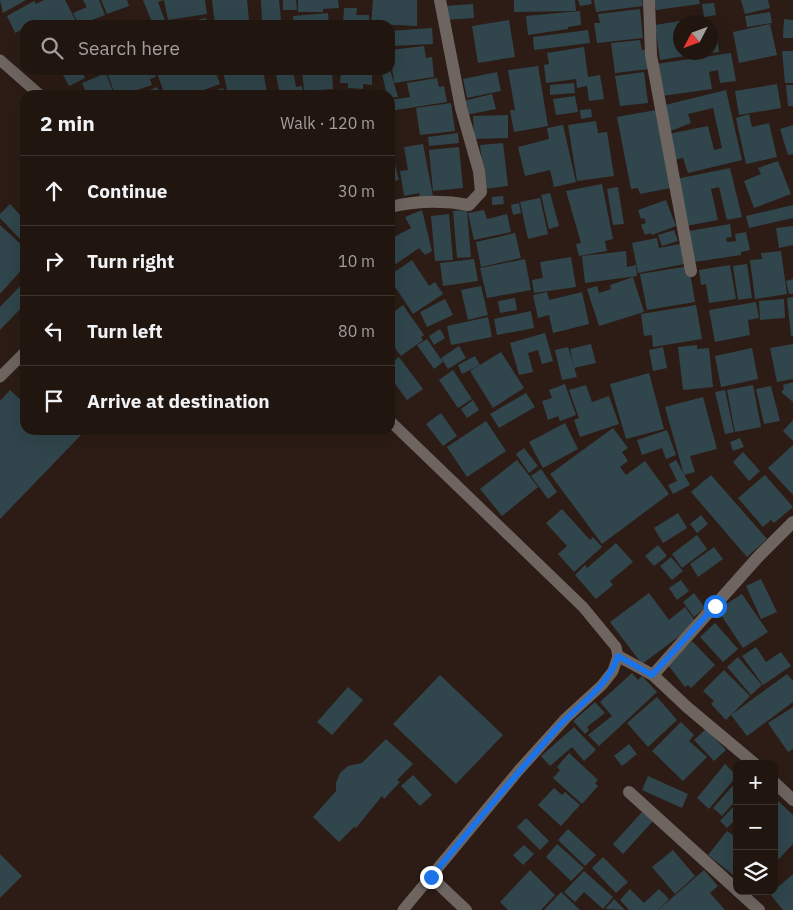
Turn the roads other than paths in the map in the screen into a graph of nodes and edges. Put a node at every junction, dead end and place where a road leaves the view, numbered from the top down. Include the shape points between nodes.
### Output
1 (440, 0) edge
2 (649, 0) edge
3 (0, 60) edge
4 (34, 90) edge
5 (395, 206) edge
6 (690, 271) dead end
7 (20, 357) edge
8 (0, 377) edge
9 (395, 426) edge
10 (793, 522) edge
11 (618, 656) junction
12 (652, 675) junction
13 (750, 760) edge
14 (778, 786) edge
15 (629, 792) dead end
16 (793, 800) edge
17 (431, 877) junction
18 (733, 887) edge
19 (742, 895) edge
20 (403, 910) edge
21 (466, 910) edge
22 (759, 910) edge

1 - 5 street via 481,192 469,205 416,202
2 - 6 street via 651,56
3 - 4 lane
7 - 8 lane
9 - 11 lane via 582,607 611,639
10 - 12 street
11 - 12 street
11 - 17 lane via 613,671 531,757
12 - 13 street
14 - 16 street
15 - 18 street
17 - 20 lane
17 - 21 street
19 - 22 street

